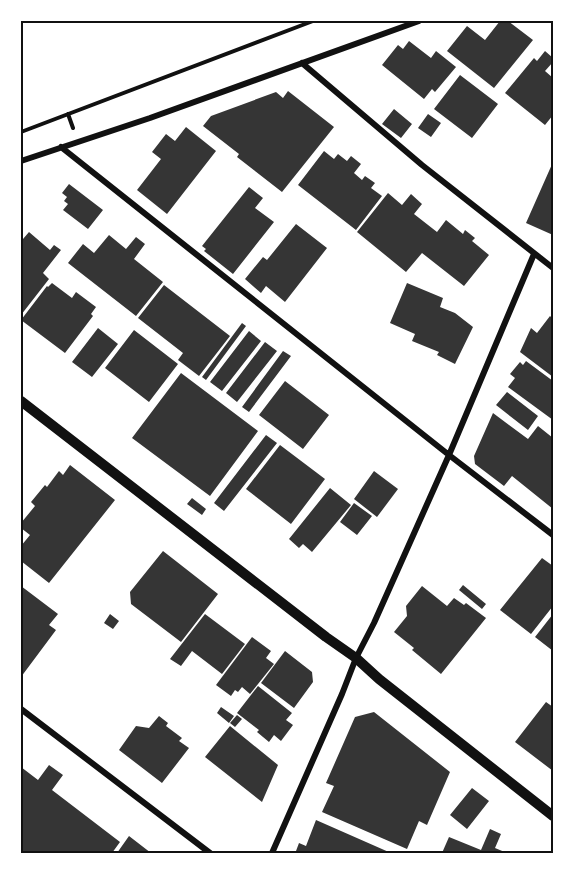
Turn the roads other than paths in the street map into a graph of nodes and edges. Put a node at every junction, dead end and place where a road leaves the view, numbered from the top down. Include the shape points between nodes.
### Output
1 (419, 21) edge
2 (302, 63) junction
3 (61, 147) junction
4 (21, 161) edge
5 (534, 254) junction
6 (553, 268) edge
7 (21, 401) edge
8 (449, 455) junction
9 (553, 535) edge
10 (356, 658) junction
11 (21, 709) edge
12 (553, 816) edge
13 (210, 853) edge
14 (272, 853) edge

1 - 2 street
2 - 3 street
2 - 5 street
3 - 4 street
3 - 8 street
5 - 6 street
5 - 8 street
7 - 10 street
8 - 9 street
8 - 10 street
10 - 12 street
10 - 14 street
11 - 13 street

